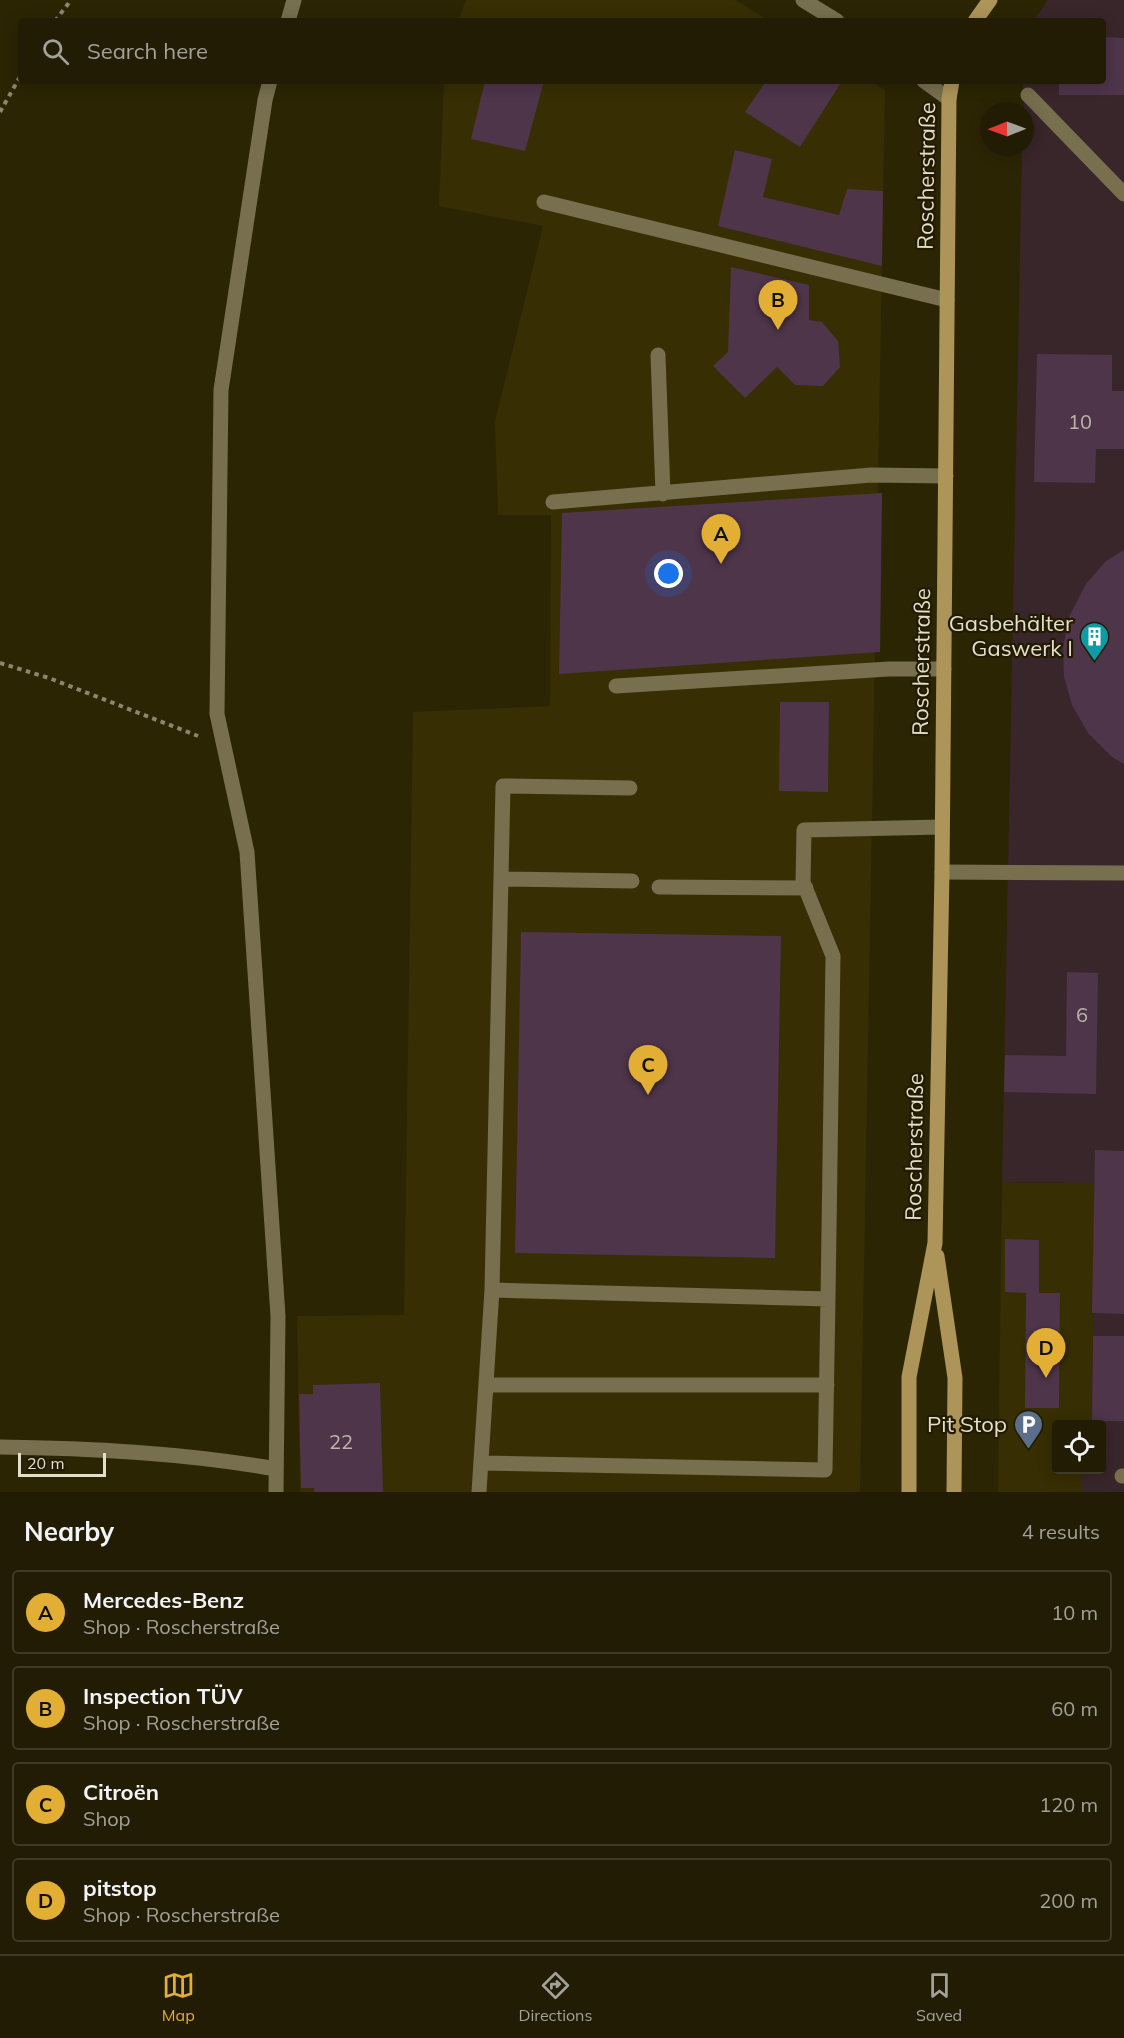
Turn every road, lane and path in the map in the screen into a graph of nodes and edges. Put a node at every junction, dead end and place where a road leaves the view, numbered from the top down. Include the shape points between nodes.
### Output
1 (71, 0) edge
2 (294, 0) edge
3 (803, 0) edge
4 (990, 0) edge
5 (57, 18) edge
6 (289, 18) edge
7 (832, 18) edge
8 (977, 18) edge
9 (18, 80) edge
10 (269, 84) edge
11 (928, 84) edge
12 (952, 84) edge
13 (1028, 95) dead end
14 (949, 99) junction
15 (0, 112) edge
16 (1124, 194) edge
17 (544, 202) dead end
18 (947, 300) junction
19 (658, 355) dead end
20 (946, 476) junction
21 (663, 494) junction
22 (553, 502) dead end
23 (0, 663) edge
24 (944, 669) junction
25 (616, 686) dead end
26 (224, 746) junction
27 (630, 788) dead end
28 (942, 827) junction
29 (942, 872) junction
30 (1124, 873) edge
31 (501, 879) junction
32 (632, 881) dead end
33 (658, 887) dead end
34 (806, 888) junction
35 (935, 1243) junction
36 (492, 1290) junction
37 (828, 1299) junction
38 (486, 1385) junction
39 (827, 1385) junction
40 (0, 1447) edge
41 (481, 1463) junction
42 (276, 1468) junction
43 (276, 1492) edge
44 (479, 1492) edge
45 (909, 1492) edge
46 (954, 1492) edge

1 - 5 path
2 - 6 lane
3 - 7 lane
4 - 8 main road
9 - 15 path
10 - 26 lane via 221,390 217,714
11 - 14 lane
12 - 14 main road, Roscherstraße
13 - 16 lane
14 - 18 main road, Roscherstraße
17 - 18 lane
18 - 20 main road, Roscherstraße
19 - 21 lane
20 - 21 lane via 872,475
20 - 24 main road, Roscherstraße
21 - 22 lane
23 - 26 path
24 - 25 lane
24 - 28 main road, Roscherstraße
26 - 42 lane via 247,852 278,1316
27 - 31 lane via 503,786
28 - 29 main road, Roscherstraße
28 - 34 lane via 804,830
29 - 30 lane
29 - 35 main road, Roscherstraße
31 - 32 lane
31 - 36 lane
33 - 34 lane
34 - 37 lane via 833,956
35 - 45 main road, Roscherstraße via 909,1377
35 - 46 main road, Roscherstraße via 955,1378
36 - 37 lane
36 - 38 lane
37 - 39 lane
38 - 39 lane
38 - 41 lane
39 - 41 lane via 825,1470
40 - 42 lane via 88,1448
41 - 44 lane
42 - 43 lane

